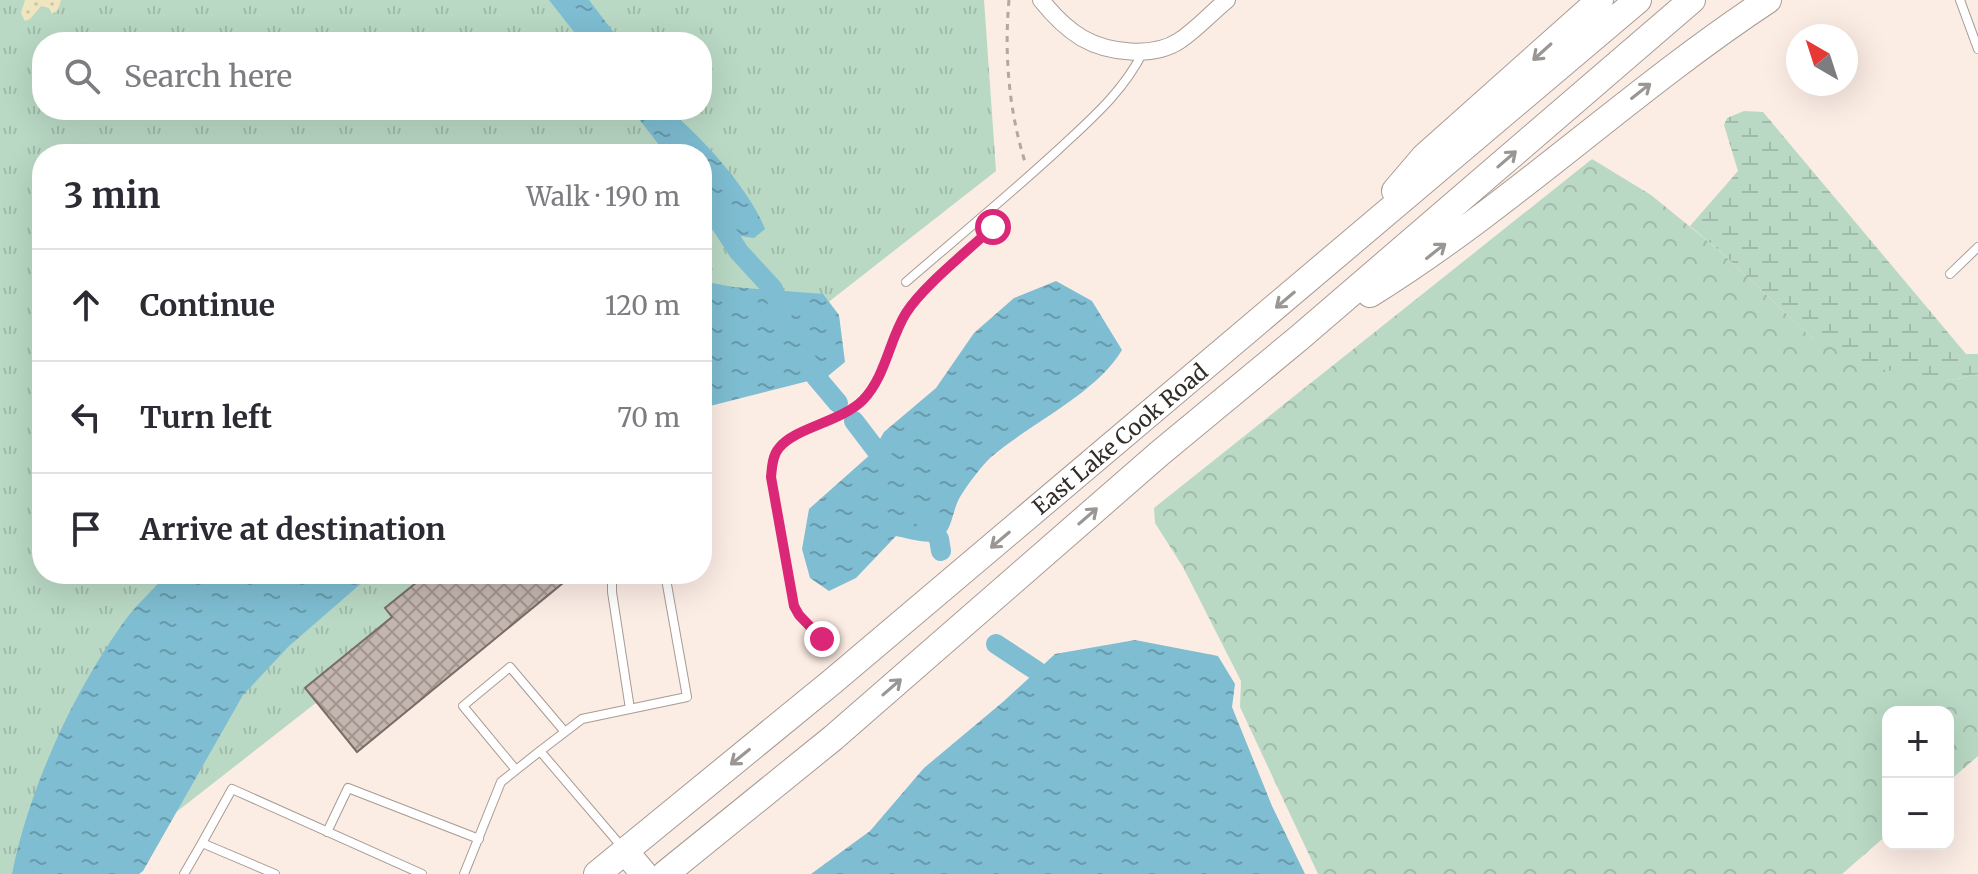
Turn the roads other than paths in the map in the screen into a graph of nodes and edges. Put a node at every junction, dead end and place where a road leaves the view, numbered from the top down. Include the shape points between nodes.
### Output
1 (1041, 0) edge
2 (1227, 0) edge
3 (1600, 0) edge
4 (1638, 0) edge
5 (1692, 0) edge
6 (1768, 0) edge
7 (1960, 0) edge
8 (1978, 49) edge
9 (1143, 52) junction
10 (1978, 247) edge
11 (1345, 250) junction
12 (1950, 274) dead end
13 (906, 282) dead end
14 (1299, 338) junction
15 (612, 584) edge
16 (667, 584) edge
17 (630, 709) junction
18 (565, 732) junction
19 (540, 751) junction
20 (516, 770) junction
21 (327, 832) junction
22 (479, 839) junction
23 (202, 843) junction
24 (625, 851) junction
25 (184, 874) edge
26 (275, 874) edge
27 (422, 874) edge
28 (464, 874) edge
29 (597, 874) edge
30 (644, 874) edge
31 (665, 874) edge

1 - 9 street via 1085,40
2 - 9 street via 1178,42
3 -> 11 main road via 1424,157
4 - 11 main road, East Lake Cook Road
14 -> 5 main road, East Lake Cook Road
14 -> 6 main road via 1424,260 1651,83
7 - 8 lane
9 - 13 lane via 1112,99
10 - 12 lane
11 -> 24 main road, East Lake Cook Road
31 -> 14 main road, East Lake Cook Road via 833,738
15 - 17 lane
16 - 17 lane via 687,697
17 - 18 lane via 582,719
18 - 19 lane
18 - 20 lane via 510,667 463,706
19 - 20 lane
19 - 24 lane
20 - 22 lane via 501,782
21 - 22 lane via 348,788
21 - 23 lane via 232,789
21 - 27 lane
22 - 28 lane
23 - 25 lane
23 - 26 lane
24 - 29 main road, East Lake Cook Road
24 - 30 main road

